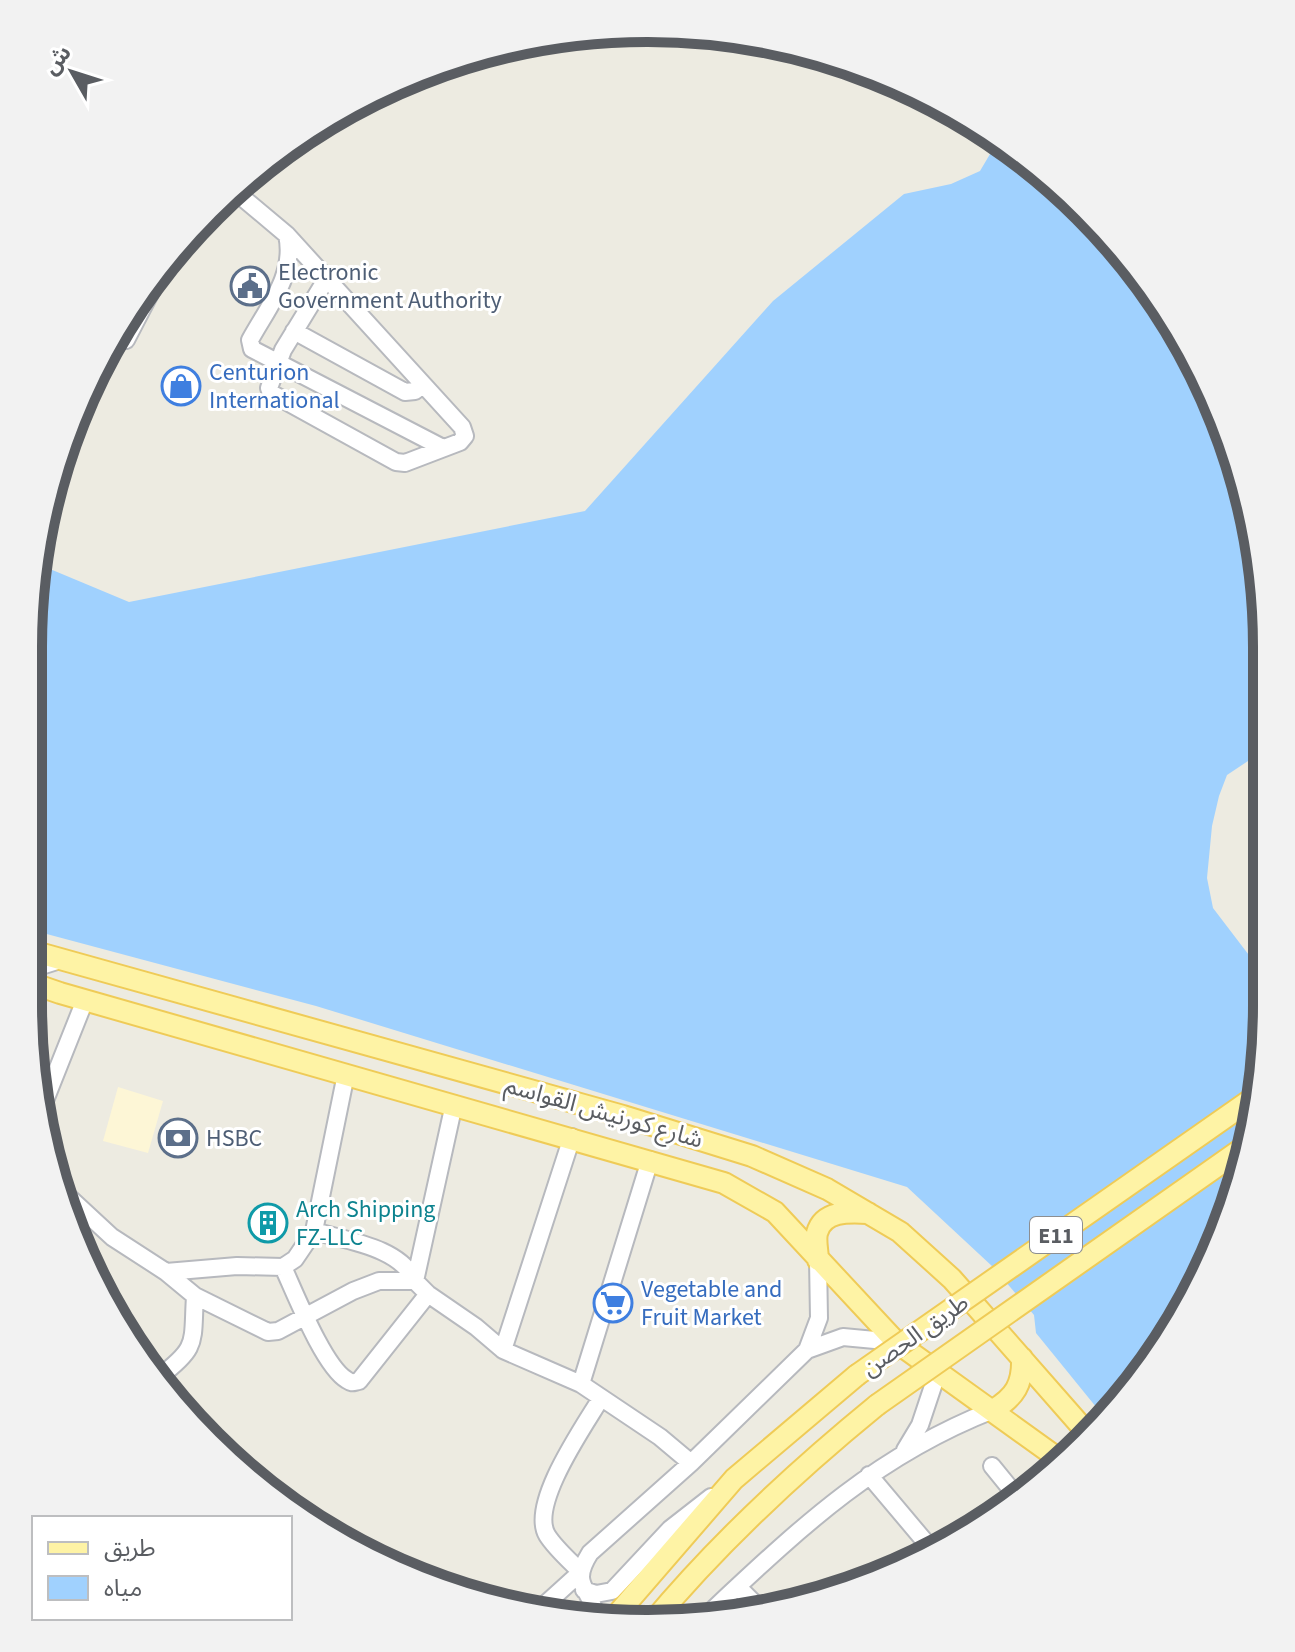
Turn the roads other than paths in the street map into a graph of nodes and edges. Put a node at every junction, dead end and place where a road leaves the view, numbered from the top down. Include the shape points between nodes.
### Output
1 (242, 197) edge
2 (287, 235) junction
3 (327, 278) junction
4 (294, 331) junction
5 (279, 364) junction
6 (422, 384) junction
7 (443, 448) junction
8 (42, 954) edge
9 (60, 960) junction
10 (42, 966) edge
11 (42, 987) edge
12 (60, 993) junction
13 (42, 995) edge
14 (85, 1000) junction
15 (346, 1074) junction
16 (48, 1092) edge
17 (454, 1104) junction
18 (1244, 1104) edge
19 (572, 1137) junction
20 (1234, 1155) edge
21 (650, 1160) junction
22 (76, 1203) edge
23 (872, 1214) junction
24 (314, 1231) junction
25 (818, 1260) junction
26 (283, 1267) junction
27 (166, 1272) junction
28 (415, 1281) junction
29 (428, 1294) junction
30 (195, 1296) junction
31 (307, 1317) junction
32 (896, 1342) junction
33 (503, 1350) junction
34 (807, 1350) junction
35 (1022, 1358) junction
36 (166, 1372) edge
37 (937, 1374) junction
38 (581, 1384) junction
39 (601, 1398) junction
40 (877, 1405) junction
41 (993, 1410) junction
42 (1082, 1427) edge
43 (904, 1451) junction
44 (1050, 1457) edge
45 (691, 1463) junction
46 (992, 1466) dead end
47 (869, 1475) junction
48 (734, 1479) junction
49 (1011, 1489) edge
50 (926, 1542) edge
51 (581, 1572) junction
52 (738, 1587) junction
53 (584, 1590) junction
54 (548, 1601) edge
55 (752, 1601) edge
56 (717, 1606) edge
57 (594, 1608) edge
58 (621, 1609) edge
59 (677, 1609) edge
60 (663, 1610) edge

1 - 2 street
2 - 3 street
2 - 5 street via 284,278 249,342 254,351
3 - 4 street
3 - 6 street
4 - 5 street
4 - 6 street via 405,392
5 - 7 street
5 - 7 street via 271,393 392,460 405,463
6 - 7 street via 464,431 460,442
8 - 9 main road, شارع كورنيش القواسم
9 - 10 street
9 - 23 main road, شارع كورنيش القواسم via 652,1124 752,1156
11 - 12 main road, شارع كورنيش القواسم
12 - 13 street
12 - 14 main road, شارع كورنيش القواسم
14 - 15 main road, شارع كورنيش القواسم
14 - 16 street
15 - 17 main road, شارع كورنيش القواسم
15 - 24 street
17 - 19 main road, شارع كورنيش القواسم
17 - 28 street
18 - 48 main road, طريق الحصن / E11, bridge via 857,1375
19 - 21 main road, شارع كورنيش القواسم
19 - 33 street
20 - 40 main road, طريق الحصن / E11, bridge
21 - 25 main road, شارع كورنيش القواسم via 724,1183 775,1212
21 - 38 street
22 - 27 street via 112,1237
23 - 25 main road via 831,1216 817,1234
23 - 35 main road, شارع كورنيش القواسم via 952,1279
24 - 26 street
24 - 28 street via 387,1254 409,1268
25 - 32 main road, شارع كورنيش القواسم
25 - 34 street via 819,1318
26 - 27 street
26 - 31 street
27 - 30 street
28 - 29 street
28 - 31 street via 379,1281
29 - 31 street via 359,1381 344,1379
29 - 33 street
30 - 31 street via 268,1332
30 - 36 street via 190,1350
32 - 34 street via 843,1337
32 - 37 main road, شارع كورنيش القواسم
33 - 38 street
34 - 45 street
35 - 41 main road via 1016,1392
35 - 42 main road, شارع كورنيش القواسم
37 - 41 main road, شارع كورنيش القواسم
37 - 43 street via 920,1425
38 - 39 street
39 - 45 street
39 - 51 street via 552,1481 544,1514 547,1535
40 - 59 main road
40 - 60 main road, طريق الحصن / E11 via 748,1516
41 - 43 street
41 - 44 main road, شارع كورنيش القواسم
43 - 47 street
45 - 51 street via 601,1542
46 - 49 street
47 - 50 street
47 - 52 street via 797,1531
48 - 53 street via 670,1529 612,1591
48 - 58 main road, طريق الحصن / E11
51 - 53 street
51 - 54 street
52 - 55 street
52 - 56 street
53 - 57 street

